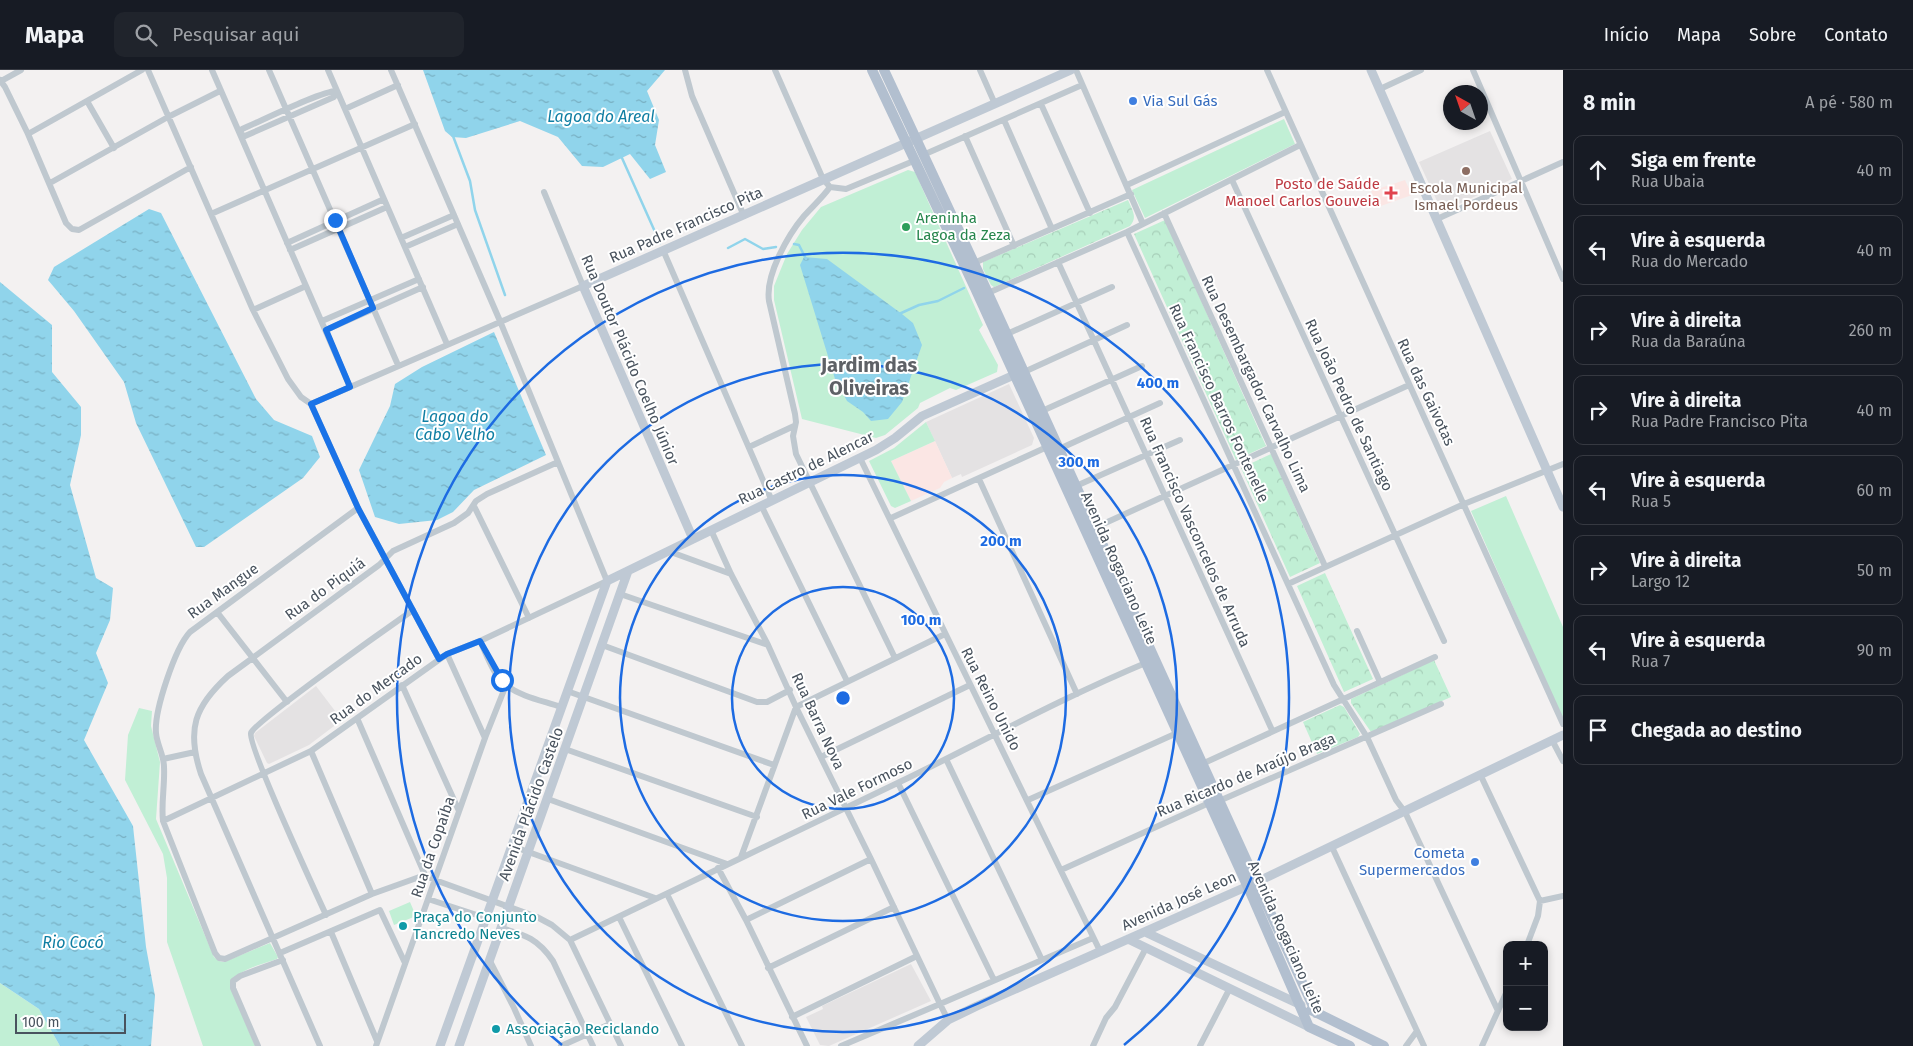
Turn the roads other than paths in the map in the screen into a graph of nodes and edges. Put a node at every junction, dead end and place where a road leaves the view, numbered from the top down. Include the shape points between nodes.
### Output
1 (21, 70) edge
2 (142, 70) edge
3 (148, 70) edge
4 (212, 70) edge
5 (269, 70) edge
6 (328, 70) edge
7 (391, 70) edge
8 (684, 70) edge
9 (775, 70) edge
10 (872, 70) edge
11 (884, 70) edge
12 (980, 70) edge
13 (1071, 70) edge
14 (1076, 70) edge
15 (1267, 70) edge
16 (1371, 70) edge
17 (1421, 70) edge
18 (1473, 70) edge
19 (9, 73) edge
20 (1, 81) edge
21 (398, 85) junction
22 (1082, 86) junction
23 (1380, 89) junction
24 (220, 91) junction
25 (337, 91) junction
26 (87, 101) junction
27 (995, 104) junction
28 (1041, 104) junction
29 (345, 109) junction
30 (1285, 112) junction
31 (288, 113) junction
32 (168, 117) junction
33 (1004, 120) junction
34 (415, 124) junction
35 (28, 134) junction
36 (240, 134) junction
37 (966, 136) junction
38 (912, 141) junction
39 (1300, 145) junction
40 (362, 147) junction
41 (114, 148) junction
42 (920, 158) junction
43 (1563, 162) edge
44 (191, 168) junction
45 (312, 169) junction
46 (823, 179) junction
47 (1232, 180) junction
48 (1522, 182) junction
49 (50, 183) junction
50 (1127, 185) junction
51 (830, 187) junction
52 (264, 190) junction
53 (544, 192) dead end
54 (1131, 194) junction
55 (384, 199) junction
56 (387, 207) junction
57 (1090, 213) junction
58 (1164, 213) junction
59 (212, 214) junction
60 (454, 215) junction
61 (744, 216) junction
62 (1437, 219) junction
63 (335, 220) junction
64 (458, 224) junction
65 (1143, 224) junction
66 (339, 228) junction
67 (1052, 229) junction
68 (1127, 232) junction
69 (401, 238) junction
70 (287, 243) junction
71 (1014, 246) junction
72 (405, 247) junction
73 (290, 250) junction
74 (663, 250) junction
75 (1058, 262) junction
76 (970, 265) junction
77 (1563, 278) edge
78 (419, 279) junction
79 (306, 286) junction
80 (583, 286) junction
81 (979, 286) junction
82 (423, 287) junction
83 (1112, 287) dead end
84 (369, 300) junction
85 (1077, 302) junction
86 (373, 308) junction
87 (253, 310) junction
88 (322, 321) junction
89 (500, 321) junction
90 (1127, 325) dead end
91 (326, 330) junction
92 (1007, 334) junction
93 (1095, 340) junction
94 (447, 344) junction
95 (398, 365) junction
96 (1142, 366) dead end
97 (1024, 372) junction
98 (1014, 375) junction
99 (1112, 378) junction
100 (1409, 385) junction
101 (350, 387) junction
102 (1160, 403) dead end
103 (311, 404) junction
104 (1042, 411) junction
105 (1129, 416) junction
106 (1340, 416) junction
107 (794, 426) junction
108 (1180, 440) dead end
109 (749, 447) junction
110 (1047, 447) junction
111 (1059, 448) junction
112 (1271, 448) junction
113 (1146, 454) junction
114 (860, 458) junction
115 (558, 462) junction
116 (1563, 464) edge
117 (1233, 465) junction
118 (1547, 471) junction
119 (979, 478) junction
120 (809, 483) junction
121 (1076, 486) junction
122 (1165, 496) junction
123 (772, 501) junction
124 (1464, 504) junction
125 (761, 505) junction
126 (474, 506) junction
127 (1563, 507) edge
128 (358, 508) junction
129 (891, 518) junction
130 (711, 530) junction
131 (1090, 530) junction
132 (1394, 534) junction
133 (693, 539) junction
134 (668, 551) junction
135 (385, 559) junction
136 (1325, 566) junction
137 (628, 571) junction
138 (731, 574) junction
139 (606, 581) junction
140 (1288, 584) junction
141 (620, 594) junction
142 (413, 610) junction
143 (217, 612) junction
144 (528, 618) junction
145 (588, 631) junction
146 (1357, 631) dead end
147 (945, 634) junction
148 (1444, 640) dead end
149 (480, 641) junction
150 (604, 641) junction
151 (768, 645) junction
152 (447, 654) junction
153 (252, 657) junction
154 (1435, 657) dead end
155 (895, 658) junction
156 (439, 659) junction
157 (1150, 661) junction
158 (847, 681) junction
159 (1380, 682) junction
160 (506, 685) junction
161 (970, 685) junction
162 (402, 686) junction
163 (790, 690) junction
164 (567, 691) junction
165 (1077, 694) junction
166 (584, 697) junction
167 (1343, 699) junction
168 (287, 702) junction
169 (1441, 704) dead end
170 (561, 707) junction
171 (796, 707) junction
172 (357, 718) junction
173 (1563, 724) edge
174 (1272, 730) junction
175 (1177, 733) junction
176 (995, 734) junction
177 (1563, 735) edge
178 (1366, 737) junction
179 (485, 738) junction
180 (1552, 740) junction
181 (565, 749) junction
182 (311, 751) junction
183 (195, 752) junction
184 (821, 757) junction
185 (163, 759) junction
186 (946, 759) junction
187 (1563, 760) edge
188 (1202, 764) junction
189 (774, 765) junction
190 (264, 774) junction
191 (1480, 774) junction
192 (898, 783) junction
193 (213, 798) junction
194 (548, 799) junction
195 (1028, 800) junction
196 (1214, 802) junction
197 (846, 808) junction
198 (459, 811) junction
199 (1405, 812) junction
200 (757, 817) junction
201 (163, 821) junction
202 (512, 846) junction
203 (1332, 847) junction
204 (528, 852) junction
205 (741, 857) junction
206 (871, 859) junction
207 (727, 864) junction
208 (718, 868) junction
209 (1061, 870) junction
210 (426, 875) junction
211 (434, 882) junction
212 (1252, 884) junction
213 (372, 894) junction
214 (667, 894) junction
215 (1563, 896) edge
216 (429, 897) junction
217 (655, 898) junction
218 (1540, 901) junction
219 (492, 902) junction
220 (894, 907) junction
221 (508, 909) junction
222 (326, 915) junction
223 (619, 916) junction
224 (487, 917) junction
225 (746, 920) junction
226 (502, 926) junction
227 (331, 932) junction
228 (1145, 932) junction
229 (1093, 938) junction
230 (274, 939) junction
231 (1128, 939) junction
232 (570, 940) junction
233 (1529, 941) edge
234 (1146, 948) junction
235 (1100, 951) junction
236 (280, 952) junction
237 (917, 956) junction
238 (283, 960) junction
239 (1042, 960) junction
240 (490, 961) junction
241 (405, 963) junction
242 (768, 968) junction
243 (994, 980) junction
244 (1230, 988) junction
245 (1503, 1000) edge
246 (940, 1004) junction
247 (1301, 1005) junction
248 (1498, 1011) junction
249 (1316, 1013) junction
250 (792, 1017) junction
251 (948, 1020) junction
252 (609, 1025) junction
253 (1309, 1026) junction
254 (1417, 1031) junction
255 (587, 1035) junction
256 (376, 1043) edge
257 (258, 1046) edge
258 (320, 1046) edge
259 (440, 1046) edge
260 (459, 1046) edge
261 (531, 1046) edge
262 (561, 1046) edge
263 (593, 1046) edge
264 (621, 1046) edge
265 (682, 1046) edge
266 (742, 1046) edge
267 (807, 1046) edge
268 (841, 1046) edge
269 (919, 1046) edge
270 (1093, 1046) edge
271 (1200, 1046) edge
272 (1350, 1046) edge
273 (1384, 1046) edge
274 (1406, 1046) edge
275 (1424, 1046) edge
276 (1482, 1046) edge

1 - 19 street
2 - 26 street
3 - 32 street
4 - 24 street
5 - 31 street
6 - 25 street
7 - 21 street
8 - 61 street
9 - 46 street
10 - 38 main road, Avenida Rogaciano Leite
11 - 38 main road, Avenida Rogaciano Leite
12 - 27 street
13 - 27 street, Rua Padre Francisco Pita
14 - 22 street
15 - 30 street, Rua das Gaivotas
16 - 23 street
17 - 23 street
18 - 48 street
19 - 20 street
20 - 35 street
21 - 29 street
21 - 34 street
22 - 28 street
22 - 50 street
23 - 62 street
24 - 32 street
24 - 36 street
25 - 29 street
25 - 31 street via 334,97
26 - 35 street
26 - 41 street
27 - 38 street, Rua Padre Francisco Pita
28 - 33 street
28 - 57 street
29 - 40 street
30 - 39 street, Rua das Gaivotas
30 - 50 street
31 - 36 street via 244,136
31 - 45 street
32 - 41 street
32 - 44 street
33 - 37 street
33 - 67 street
34 - 40 street
34 - 60 street
35 - 49 street
36 - 52 street
37 - 42 street
37 - 71 street
38 - 42 main road, Avenida Rogaciano Leite
38 - 46 street, Rua Padre Francisco Pita
39 - 47 street
39 - 100 street, Rua das Gaivotas
40 - 45 street
40 - 55 street
41 - 49 street
42 - 51 street via 846,189
42 - 76 main road, Avenida Rogaciano Leite
43 - 48 street
44 - 49 street via 79,230 72,229 66,222
44 - 59 street
45 - 52 street
45 - 63 street
46 - 51 street
46 - 61 street, Rua Padre Francisco Pita
47 - 58 street
47 - 106 street, Rua João Pedro de Santiago
48 - 62 street
48 - 77 street
50 - 54 street
51 - 107 street via 786,242 771,277 768,294 793,405
52 - 59 street
52 - 70 street
53 - 80 street, Rua Doutor Plácido Coelho Júnior
54 - 57 street
54 - 65 street
55 - 56 street
55 - 63 street
56 - 66 street
56 - 69 street
57 - 67 street
58 - 65 street
58 - 112 street, Rua Desembargador Carvalho Lima
59 - 87 street
60 - 64 street
60 - 69 street
61 - 74 street, Rua Padre Francisco Pita
62 - 118 street
63 - 66 street
63 - 70 street
64 - 72 street
64 - 89 street
65 - 68 street
66 - 73 street
66 - 84 street
67 - 71 street
68 - 75 street
68 - 117 street, Rua Francisco Barros Fontenelle
69 - 72 street
70 - 73 street
71 - 76 street
72 - 78 street
73 - 79 street
74 - 80 street, Rua Padre Francisco Pita
74 - 109 street
75 - 81 street
75 - 85 street, Rua Francisco Vasconcelos de Arruda
76 - 81 main road, Avenida Rogaciano Leite
78 - 82 street
78 - 84 street
79 - 87 street
79 - 88 street
80 - 89 street, Rua Padre Francisco Pita
80 - 133 street, Rua Doutor Plácido Coelho Júnior
81 - 92 main road, Avenida Rogaciano Leite
81 - 98 main road, Avenida Rogaciano Leite
82 - 86 street
82 - 94 street
83 - 85 street
84 - 86 street
84 - 88 street
85 - 92 street
85 - 93 street, Rua Francisco Vasconcelos de Arruda
86 - 91 street
86 - 95 street
87 - 103 street via 288,379 301,398
88 - 91 street
89 - 94 street, Rua Padre Francisco Pita
89 - 115 street
90 - 93 street
91 - 101 street
92 - 97 main road, Avenida Rogaciano Leite
93 - 97 street
93 - 99 street, Rua Francisco Vasconcelos de Arruda
94 - 95 street, Rua Padre Francisco Pita
95 - 101 street, Rua Padre Francisco Pita
96 - 99 street
97 - 104 main road, Avenida Rogaciano Leite
98 - 110 main road, Avenida Rogaciano Leite
98 - 114 street, Rua Castro de Alencar via 922,416 885,445
99 - 104 street
99 - 105 street, Rua Francisco Vasconcelos de Arruda
100 - 106 street
100 - 124 street, Rua das Gaivotas
101 - 103 street, Rua Padre Francisco Pita
102 - 105 street
103 - 128 street
104 - 111 main road, Avenida Rogaciano Leite
105 - 111 street
105 - 113 street, Rua Francisco Vasconcelos de Arruda
106 - 112 street
106 - 132 street, Rua João Pedro de Santiago
107 - 109 street
107 - 120 street via 794,447
108 - 113 street
109 - 123 street
110 - 119 street
110 - 131 main road, Avenida Rogaciano Leite
111 - 121 main road, Avenida Rogaciano Leite
112 - 117 street
112 - 136 street, Rua Desembargador Carvalho Lima
113 - 121 street
113 - 122 street, Rua Francisco Vasconcelos de Arruda
114 - 120 street, Rua Castro de Alencar
114 - 129 street, Rua Reino Unido
115 - 126 street, Rua do Piquiá via 487,494
115 - 139 street
116 - 118 street
117 - 122 street
117 - 140 street, Rua Francisco Barros Fontenelle
118 - 124 street
118 - 127 street
119 - 129 street
119 - 165 street
120 - 123 street, Rua Castro de Alencar
120 - 155 street
121 - 131 main road, Avenida Rogaciano Leite
122 - 131 street
122 - 174 street, Rua Francisco Vasconcelos de Arruda
123 - 125 street, Rua Castro de Alencar
124 - 132 street
124 - 173 street, Rua das Gaivotas
125 - 130 street, Rua Castro de Alencar
125 - 158 street
126 - 135 street, Rua do Piquiá via 454,523 392,551
126 - 144 street
128 - 135 street
128 - 143 street, Rua Mangue
129 - 147 street, Rua Reino Unido
130 - 133 street, Rua Castro de Alencar
130 - 138 street, Rua Barra Nova
131 - 157 main road, Avenida Rogaciano Leite
132 - 136 street
132 - 148 street, Rua João Pedro de Santiago
133 - 134 street, Rua Castro de Alencar
134 - 137 street, Rua Castro de Alencar
134 - 138 street
135 - 142 street
135 - 153 street, Rua do Piquiá
136 - 140 street
137 - 139 street, Rua Castro de Alencar
137 - 141 street, Avenida Plácido Castelo
138 - 151 street, Rua Barra Nova
139 - 144 street, Rua do Mercado
139 - 145 street, Avenida Plácido Castelo
140 - 167 street, Rua Francisco Barros Fontenelle
141 - 150 street, Avenida Plácido Castelo
141 - 151 street
142 - 156 street
142 - 168 street
143 - 153 street
143 - 185 street, Rua Mangue via 186,636 161,696 156,724
144 - 149 street, Rua do Mercado
145 - 150 street
145 - 164 street, Avenida Plácido Castelo
146 - 159 street
147 - 155 street
147 - 161 street, Rua Reino Unido
149 - 152 street, Rua do Mercado
149 - 160 street
150 - 163 street via 757,702 767,702
150 - 166 street, Avenida Plácido Castelo
151 - 163 street, Rua Barra Nova
152 - 156 street, Rua do Mercado
152 - 179 street
153 - 168 street
153 - 183 street, Rua do Piquiá via 204,700 196,723
154 - 159 street
155 - 158 street
156 - 162 street, Rua do Mercado
157 - 165 street, Rua Vale Formoso
157 - 175 main road, Avenida Rogaciano Leite
157 - 188 main road, Avenida Rogaciano Leite
158 - 171 street
159 - 167 street
160 - 170 street
160 - 179 street, Rua da Copaíba
161 - 176 street, Rua Reino Unido
161 - 184 street
162 - 172 street, Rua do Mercado
162 - 198 street
163 - 171 street, Rua Barra Nova
164 - 166 street
164 - 170 street, Avenida Plácido Castelo
165 - 176 street, Rua Vale Formoso
166 - 181 street, Avenida Plácido Castelo
166 - 189 street
167 - 174 street
167 - 178 street, Rua Francisco Barros Fontenelle
168 - 190 street via 251,732 250,740
169 - 178 street, Rua Ricardo de Araújo Braga
170 - 202 street, Avenida Plácido Castelo
171 - 184 street, Rua Barra Nova
171 - 189 street
172 - 182 street, Rua do Mercado
172 - 210 street
174 - 188 street
175 - 195 street
175 - 196 main road, Avenida Rogaciano Leite
176 - 186 street, Rua Vale Formoso
176 - 195 street, Rua Reino Unido
177 - 180 street, Avenida José Leon
178 - 196 street, Rua Ricardo de Araújo Braga
178 - 199 street, Rua Francisco Barros Fontenelle
179 - 198 street, Rua da Copaíba
180 - 187 street
180 - 191 street, Avenida José Leon
181 - 194 street, Avenida Plácido Castelo
181 - 200 street
182 - 190 street, Rua do Mercado
182 - 213 street
183 - 185 street
183 - 193 street, Rua do Piquiá
184 - 197 street, Rua Barra Nova
185 - 201 street, Rua Mangue
186 - 192 street, Rua Vale Formoso
186 - 239 street
188 - 196 main road, Avenida Rogaciano Leite
189 - 200 street
190 - 193 street, Rua do Mercado
190 - 222 street
191 - 199 street, Avenida José Leon
191 - 218 street
192 - 197 street, Rua Vale Formoso
192 - 243 street
193 - 201 street, Rua do Mercado
193 - 230 street, Rua do Piquiá
194 - 204 street, Avenida Plácido Castelo
194 - 207 street
195 - 209 street, Rua Reino Unido
196 - 209 street, Rua Ricardo de Araújo Braga
196 - 212 main road, Avenida Rogaciano Leite
197 - 205 street, Rua Vale Formoso
197 - 206 street, Rua Barra Nova
198 - 211 street, Rua da Copaíba
199 - 203 street, Avenida José Leon
199 - 248 street, Rua Francisco Barros Fontenelle
200 - 205 street
201 - 230 street via 215,953 225,959
202 - 204 street
202 - 219 street, Avenida Plácido Castelo
203 - 212 street, Avenida José Leon
203 - 254 street
204 - 217 street
204 - 221 street, Avenida Plácido Castelo
205 - 207 street, Rua Vale Formoso
206 - 220 street, Rua Barra Nova
206 - 225 street
207 - 208 street, Rua Vale Formoso
208 - 214 street, Rua Vale Formoso
208 - 225 street
209 - 229 street, Rua Reino Unido
210 - 211 street
210 - 213 street
211 - 216 street, Rua da Copaíba
211 - 219 street
212 - 228 street, Avenida José Leon
212 - 247 main road, Avenida Rogaciano Leite
212 - 249 main road, Avenida Rogaciano Leite
213 - 222 street
214 - 217 street, Rua Vale Formoso
214 - 266 street
215 - 218 street
216 - 224 street
216 - 241 street, Rua da Copaíba
217 - 223 street, Rua Vale Formoso
218 - 233 street
219 - 221 street
219 - 224 street, Avenida Plácido Castelo
220 - 237 street, Rua Barra Nova
220 - 242 street
221 - 226 street, Avenida Plácido Castelo
221 - 232 street via 546,922
222 - 230 street
223 - 232 street, Rua Vale Formoso
223 - 265 street
224 - 259 street, Avenida Plácido Castelo
225 - 242 street
226 - 240 street, Avenida Plácido Castelo
226 - 255 street via 530,937 546,950
227 - 236 street
227 - 241 street via 380,910
227 - 256 street
228 - 231 street, Avenida José Leon
228 - 247 street
229 - 235 street, Rua Reino Unido
229 - 239 street
230 - 236 street, Rua do Piquiá
231 - 234 street
231 - 235 street, Avenida José Leon
232 - 252 street
234 - 244 street
234 - 270 street
235 - 251 street, Avenida José Leon
236 - 238 street, Rua do Piquiá
237 - 246 street, Rua Barra Nova
237 - 250 street
238 - 257 street via 234,981 233,988
238 - 258 street, Rua do Piquiá
239 - 243 street
240 - 260 street, Avenida Plácido Castelo
240 - 261 street
241 - 256 street, Rua da Copaíba
242 - 250 street
243 - 246 street
244 - 253 street
244 - 271 street
245 - 248 street
246 - 251 street, Rua Barra Nova
246 - 268 street
247 - 249 main road
247 - 253 main road, Avenida Rogaciano Leite
248 - 276 street
249 - 273 main road
250 - 267 street
251 - 269 street, Avenida José Leon
252 - 255 street
252 - 264 street
253 - 272 main road
254 - 274 street
254 - 275 street
255 - 262 street
255 - 263 street

